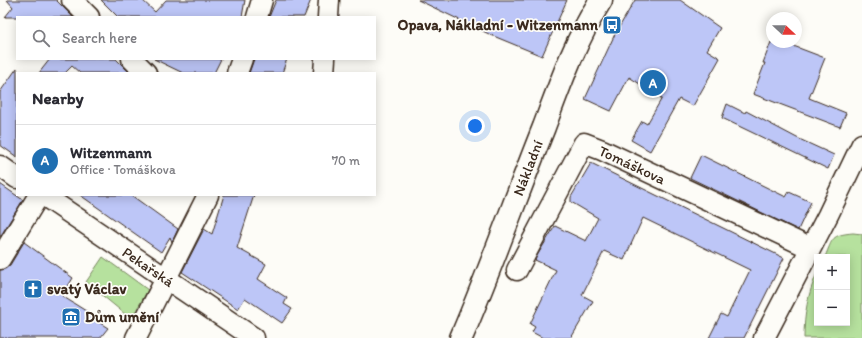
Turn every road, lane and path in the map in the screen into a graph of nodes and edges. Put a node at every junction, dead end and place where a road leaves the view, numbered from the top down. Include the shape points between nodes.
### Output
1 (72, 0) edge
2 (262, 0) edge
3 (329, 0) edge
4 (601, 0) edge
5 (88, 16) edge
6 (257, 16) edge
7 (328, 16) edge
8 (133, 60) edge
9 (242, 60) edge
10 (325, 60) edge
11 (145, 72) edge
12 (237, 72) edge
13 (324, 72) edge
14 (862, 144) edge
15 (0, 166) edge
16 (16, 177) edge
17 (38, 196) edge
18 (44, 196) edge
19 (207, 196) edge
20 (810, 248) junction
21 (0, 260) edge
22 (517, 270) dead end
23 (165, 278) junction
24 (136, 338) edge
25 (254, 338) edge
26 (461, 338) edge
27 (764, 338) edge

1 - 5 street
2 - 6 street
3 - 7 street
4 - 26 street, Nákladní via 578,42 560,84
8 - 11 street
9 - 12 street
10 - 13 street
14 - 20 street
15 - 16 street
17 - 21 street
18 - 23 street, Pekařská
19 - 23 street
20 - 22 street, Tomáškova via 584,143
20 - 27 street
23 - 24 street
23 - 25 street, Pekařská

